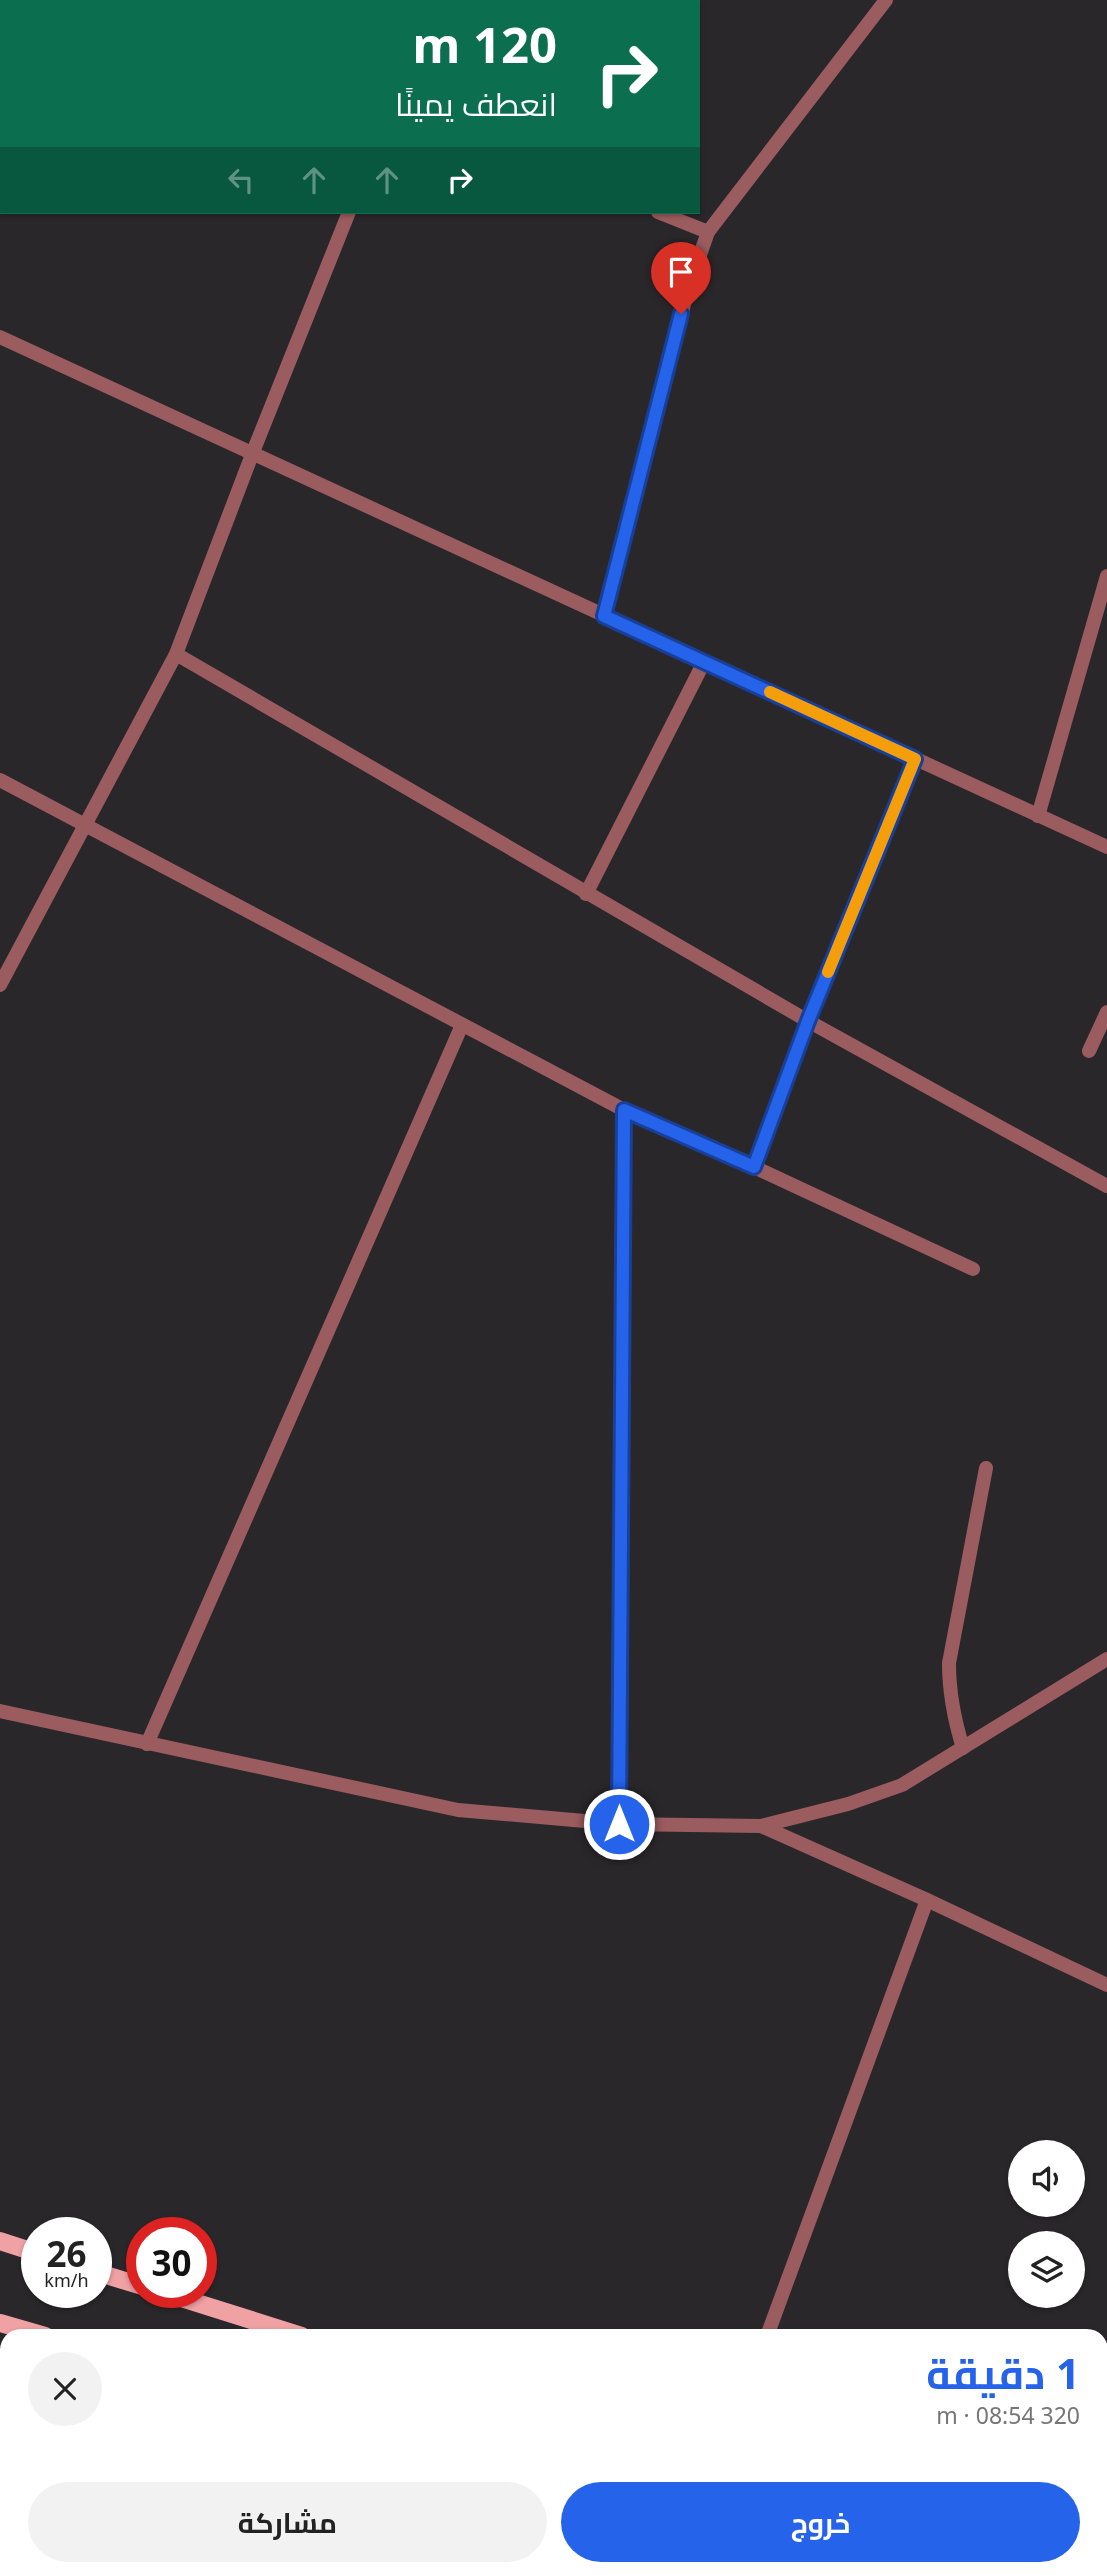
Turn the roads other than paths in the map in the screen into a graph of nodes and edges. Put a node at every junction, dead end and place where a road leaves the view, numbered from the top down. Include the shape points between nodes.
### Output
1 (886, 0) edge
2 (348, 214) edge
3 (663, 214) edge
4 (708, 232) junction
5 (0, 337) edge
6 (253, 452) junction
7 (1107, 576) edge
8 (604, 616) junction
9 (176, 654) junction
10 (704, 662) junction
11 (915, 759) junction
12 (0, 780) edge
13 (1038, 816) junction
14 (85, 826) junction
15 (1107, 847) edge
16 (586, 894) junction
17 (0, 985) edge
18 (1107, 1012) edge
19 (808, 1021) junction
20 (462, 1025) junction
21 (1089, 1051) dead end
22 (624, 1110) junction
23 (754, 1167) junction
24 (1107, 1186) edge
25 (973, 1269) dead end
26 (986, 1468) dead end
27 (1107, 1659) edge
28 (0, 1711) edge
29 (147, 1744) junction
30 (963, 1748) junction
31 (619, 1824) junction
32 (761, 1826) junction
33 (928, 1900) junction
34 (1107, 1986) edge
35 (0, 2241) edge
36 (21, 2248) edge
37 (213, 2308) edge
38 (0, 2323) edge
39 (21, 2329) edge
40 (280, 2329) edge
41 (770, 2329) edge

1 - 4 street
2 - 6 street
3 - 4 street
4 - 8 street via 688,289
5 - 6 street
6 - 8 street
6 - 9 street
7 - 13 street
8 - 10 street
9 - 14 street
9 - 16 street
10 - 11 street
10 - 16 street
11 - 13 street
11 - 19 street
12 - 14 street
13 - 15 street
14 - 17 street
14 - 20 street
16 - 19 street
18 - 21 street
19 - 23 street
19 - 24 street
20 - 22 street
20 - 29 street
22 - 23 street
22 - 31 street
23 - 25 street
26 - 30 street via 949,1663 949,1692
27 - 30 street
28 - 29 street
29 - 31 street via 458,1810
30 - 32 street via 902,1784 848,1804
31 - 32 street
32 - 33 street
33 - 34 street
33 - 41 street
35 - 36 main road
37 - 40 main road
38 - 39 main road

